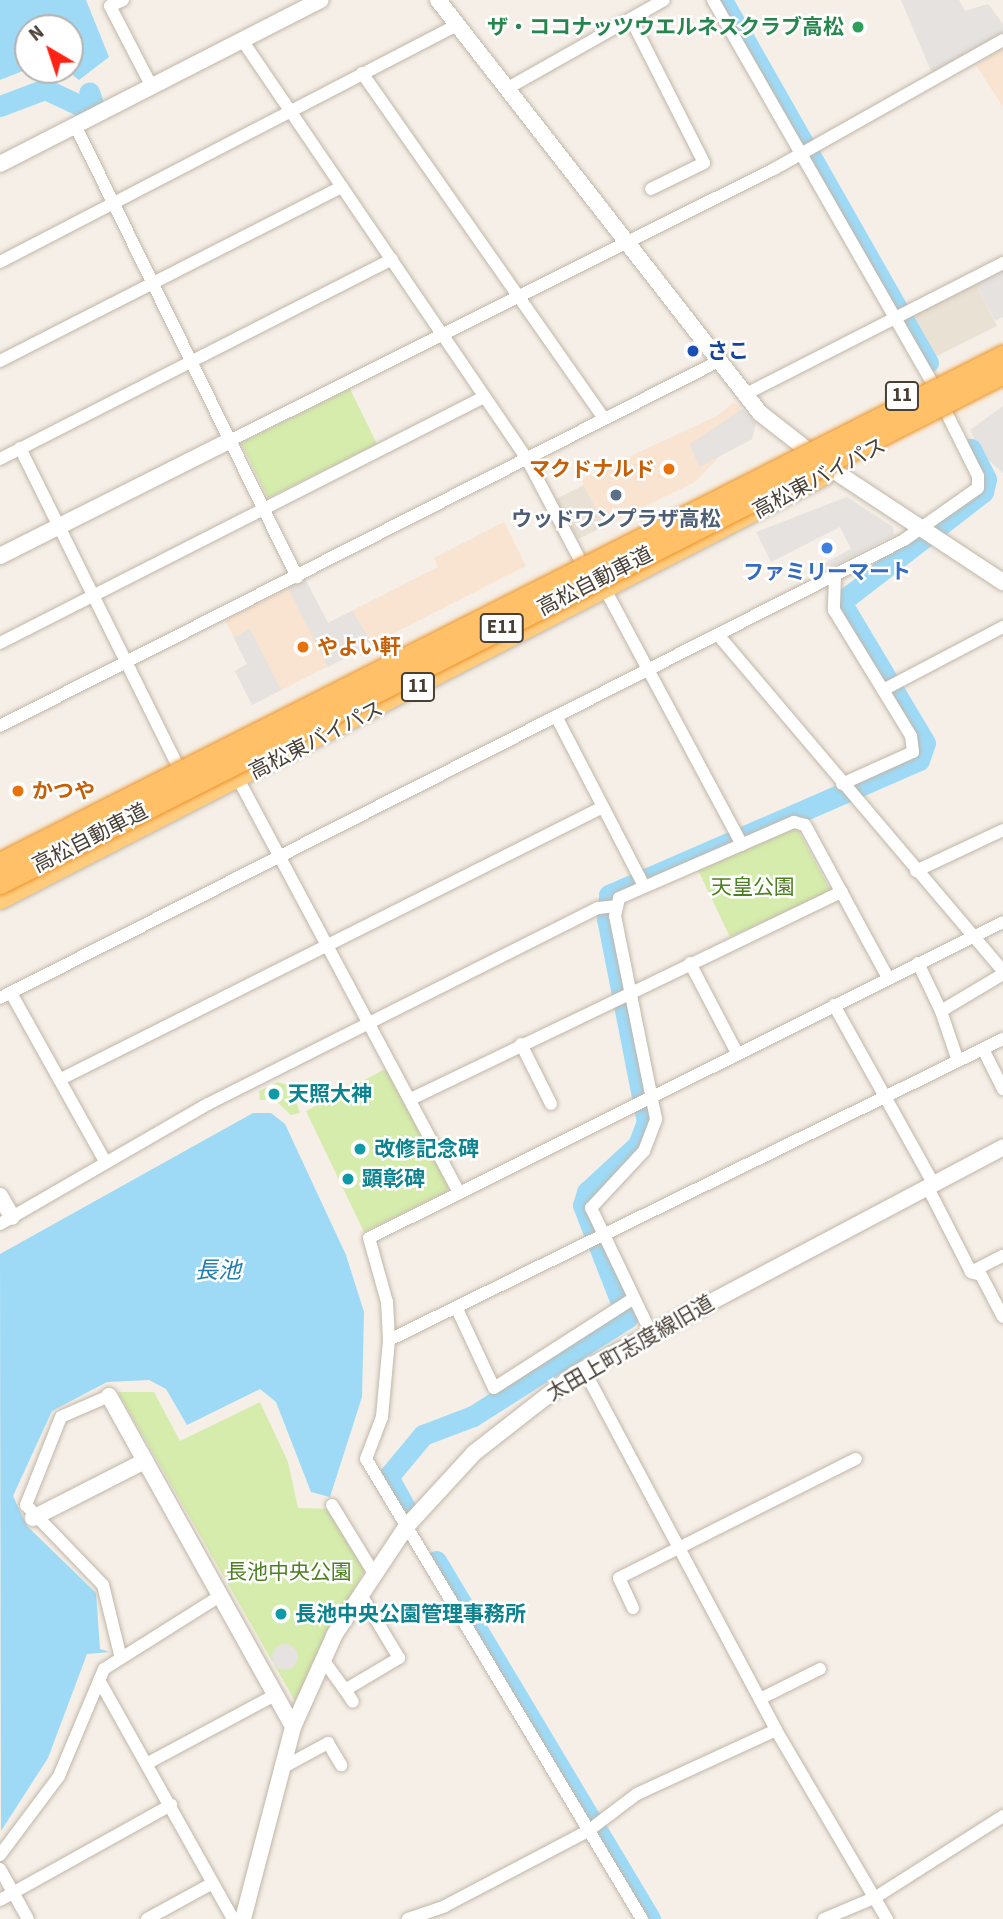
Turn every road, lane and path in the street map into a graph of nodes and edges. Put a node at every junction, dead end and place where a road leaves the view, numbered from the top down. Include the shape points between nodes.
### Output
1 (123, 0) edge
2 (320, 0) edge
3 (438, 0) edge
4 (664, 0) edge
5 (713, 0) edge
6 (631, 19) junction
7 (457, 25) junction
8 (242, 40) junction
9 (1003, 40) edge
10 (362, 73) junction
11 (152, 87) junction
12 (506, 89) junction
13 (292, 112) junction
14 (75, 125) junction
15 (806, 151) junction
16 (0, 164) edge
17 (342, 187) junction
18 (651, 189) dead end
19 (115, 205) junction
20 (623, 241) junction
21 (392, 259) junction
22 (0, 262) edge
23 (1003, 263) edge
24 (155, 284) junction
25 (519, 294) junction
26 (901, 314) junction
27 (440, 336) junction
28 (1003, 345) edge
29 (1003, 356) edge
30 (0, 361) edge
31 (194, 362) junction
32 (717, 362) junction
33 (1003, 373) edge
34 (931, 381) junction
35 (1003, 384) edge
36 (744, 395) junction
37 (482, 398) junction
38 (946, 412) junction
39 (604, 419) junction
40 (231, 440) junction
41 (800, 447) junction
42 (20, 448) junction
43 (0, 459) edge
44 (527, 460) junction
45 (833, 470) junction
46 (263, 510) junction
47 (59, 525) junction
48 (923, 532) junction
49 (0, 556) edge
50 (580, 560) junction
51 (835, 576) junction
52 (297, 577) junction
53 (1003, 582) edge
54 (606, 591) junction
55 (92, 597) junction
56 (1003, 627) edge
57 (719, 636) junction
58 (0, 643) edge
59 (125, 664) junction
60 (649, 673) junction
61 (887, 688) junction
62 (558, 720) junction
63 (0, 726) edge
64 (219, 743) junction
65 (177, 764) junction
66 (238, 780) junction
67 (846, 789) junction
68 (603, 807) junction
69 (1003, 830) edge
70 (739, 840) junction
71 (0, 852) edge
72 (280, 861) junction
73 (0, 863) edge
74 (916, 871) junction
75 (642, 881) junction
76 (0, 883) edge
77 (842, 892) junction
78 (0, 898) edge
79 (614, 906) junction
80 (1003, 922) edge
81 (973, 937) junction
82 (328, 946) junction
83 (690, 963) junction
84 (918, 963) junction
85 (1003, 973) edge
86 (888, 978) junction
87 (5, 995) edge
88 (624, 995) junction
89 (834, 1005) junction
90 (941, 1011) junction
91 (369, 1022) junction
92 (1003, 1039) edge
93 (521, 1044) junction
94 (983, 1049) junction
95 (737, 1053) junction
96 (958, 1061) junction
97 (61, 1079) junction
98 (1003, 1089) edge
99 (885, 1096) junction
100 (647, 1098) junction
101 (411, 1099) junction
102 (551, 1104) dead end
103 (1003, 1147) edge
104 (105, 1161) junction
105 (930, 1185) junction
106 (460, 1192) junction
107 (0, 1196) edge
108 (6, 1221) edge
109 (599, 1239) junction
110 (1003, 1256) edge
111 (971, 1272) junction
112 (628, 1302) junction
113 (457, 1309) junction
114 (1003, 1317) edge
115 (650, 1333) junction
116 (389, 1340) junction
117 (584, 1370) junction
118 (109, 1396) joint
119 (856, 1459) dead end
120 (145, 1461) junction
121 (332, 1505) dead end
122 (33, 1518) junction
123 (406, 1527) junction
124 (680, 1549) junction
125 (373, 1572) junction
126 (360, 1593) junction
127 (220, 1596) junction
128 (633, 1608) dead end
129 (120, 1654) junction
130 (324, 1661) junction
131 (820, 1670) dead end
132 (99, 1680) junction
133 (345, 1690) junction
134 (275, 1695) junction
135 (760, 1699) junction
136 (353, 1702) dead end
137 (293, 1727) junction
138 (776, 1730) junction
139 (148, 1763) junction
140 (341, 1765) dead end
141 (280, 1769) junction
142 (171, 1805) junction
143 (1003, 1816) edge
144 (593, 1828) junction
145 (0, 1855) edge
146 (0, 1869) edge
147 (213, 1883) junction
148 (13, 1892) junction
149 (876, 1897) junction
150 (0, 1900) edge
151 (28, 1919) edge
152 (147, 1919) edge
153 (233, 1919) edge
154 (243, 1919) edge
155 (408, 1919) edge
156 (642, 1919) edge
157 (824, 1919) edge
158 (887, 1919) edge

1 - 11 street via 110,6
2 - 8 street
3 - 7 street
4 - 6 street
5 - 15 street
6 - 12 street
6 - 18 street via 704,163
7 - 10 street
7 - 12 street
8 - 11 street
8 - 13 street
9 - 15 street
10 - 13 street
10 - 25 street
11 - 14 street
12 - 20 street
13 - 17 street
13 - 19 street
14 - 16 street
14 - 19 street
15 - 20 street
15 - 26 street
17 - 21 street
17 - 24 street
19 - 22 street
19 - 24 street
20 - 25 street
20 - 32 street
21 - 27 street
21 - 31 street
23 - 26 street
24 - 30 street
24 - 31 street
25 - 27 street
25 - 39 street
26 - 34 street
26 - 36 street
27 - 37 street
27 - 40 street
28 - 34 highway, 高松東バイパス / 11
29 - 73 highway, 高松自動車道 / E11, bridge
31 - 40 street
31 - 42 street
32 - 36 street
32 - 39 street
33 - 76 highway, 高松自動車道 / E11, bridge
34 - 41 highway, 高松東バイパス / 11
35 - 38 highway, 高松東バイパス / 11
36 - 41 street
37 - 44 street
37 - 46 street
38 - 45 highway, 高松東バイパス / 11
38 - 48 street via 978,476 978,488
39 - 44 street
40 - 46 street
40 - 47 street
41 - 45 street
41 - 50 highway, 高松東バイパス / 11
42 - 43 street
42 - 47 street
44 - 50 street
44 - 52 street
45 - 48 street
45 - 54 highway, 高松東バイパス / 11
46 - 52 street
46 - 55 street
47 - 49 street
47 - 55 street
48 - 51 street
48 - 53 street
50 - 64 highway, 高松東バイパス / 11
51 - 57 street
51 - 61 street via 834,610
52 - 59 street
54 - 60 street
54 - 66 highway, 高松東バイパス / 11
55 - 58 street
55 - 59 street
56 - 61 street
57 - 60 street
57 - 67 street
59 - 63 street
59 - 65 street
60 - 62 street
60 - 70 street
61 - 67 street via 911,736 913,752
62 - 68 street
62 - 72 street
64 - 65 highway, 高松東バイパス / 11
64 - 66 street
65 - 71 highway, 高松東バイパス / 11
66 - 72 street
66 - 78 highway, 高松東バイパス / 11
67 - 74 street
68 - 75 street
68 - 82 street
69 - 74 street
70 - 75 street
70 - 77 street via 794,822 805,825
72 - 82 street
72 - 87 street
74 - 81 street
75 - 79 street
77 - 83 street
77 - 86 street
79 - 88 street
79 - 91 street via 598,908
80 - 81 street
81 - 84 street
81 - 85 street
82 - 91 street
82 - 97 street
83 - 88 street
83 - 95 street
84 - 86 street
84 - 90 street
85 - 90 street
86 - 89 street
87 - 97 street
88 - 93 street
88 - 100 street
89 - 95 street
89 - 99 street
90 - 96 street
91 - 101 street
91 - 104 street
92 - 94 street
93 - 101 street
93 - 102 street
94 - 96 street
94 - 98 street
95 - 100 street
96 - 99 street
97 - 104 street
99 - 105 street
99 - 109 street
100 - 106 street
100 - 109 street via 650,1140 592,1202
101 - 106 street
103 - 105 street, 太田上町志度線旧道
104 - 108 street
105 - 111 street
105 - 115 street, 太田上町志度線旧道
106 - 116 street via 369,1238 387,1302
107 - 108 street
109 - 112 street
109 - 113 street
110 - 111 street
111 - 114 street via 981,1275
112 - 113 street via 494,1388
112 - 115 street
113 - 116 street
115 - 117 street, 太田上町志度線旧道
116 - 123 street via 382,1417 366,1459
117 - 123 street, 太田上町志度線旧道 via 474,1453
117 - 124 street
118 - 120 street
118 - 122 street via 74,1409 56,1425 27,1496
119 - 124 street
120 - 122 street
120 - 127 street
121 - 125 street
122 - 129 street via 103,1585
123 - 125 street, 太田上町志度線旧道
123 - 144 street
124 - 128 street via 619,1578
124 - 135 street
125 - 126 street, 太田上町志度線旧道
126 - 130 street, 太田上町志度線旧道
126 - 133 street via 404,1655
127 - 129 street
127 - 134 street
129 - 132 street
130 - 133 street
130 - 137 street, 太田上町志度線旧道
131 - 135 street
132 - 139 street
132 - 145 street via 59,1776
133 - 136 street
134 - 137 street
134 - 139 street
135 - 138 street
137 - 141 street, 太田上町志度線旧道
138 - 144 street via 637,1794
138 - 149 street
139 - 142 street
140 - 141 street via 328,1743
141 - 154 street, 太田上町志度線旧道
142 - 147 street
142 - 148 street
143 - 149 street
144 - 155 street
144 - 156 street
146 - 148 street
147 - 152 street
147 - 153 street
148 - 150 street
148 - 151 street
149 - 157 street
149 - 158 street

